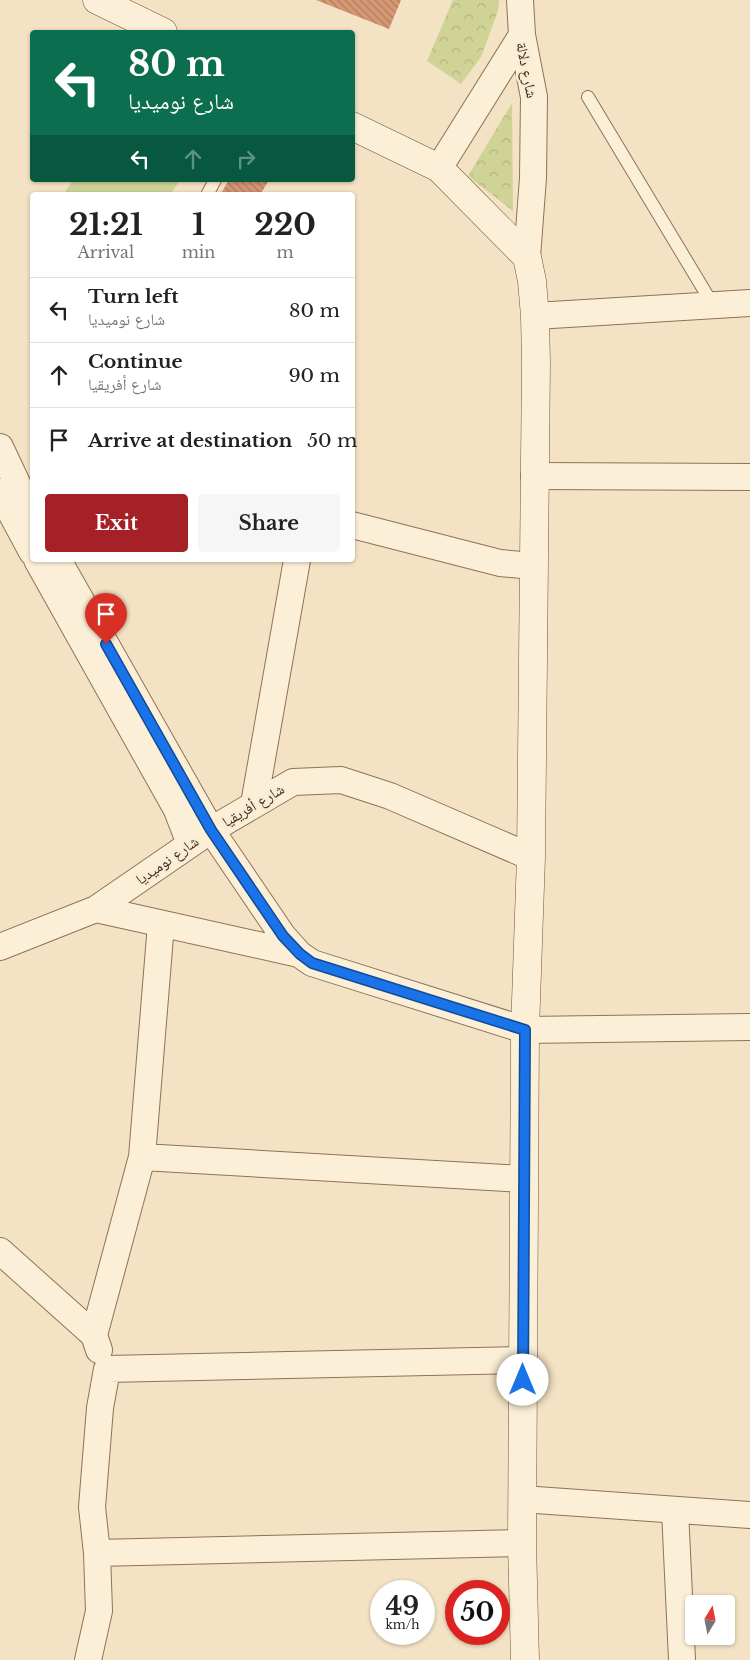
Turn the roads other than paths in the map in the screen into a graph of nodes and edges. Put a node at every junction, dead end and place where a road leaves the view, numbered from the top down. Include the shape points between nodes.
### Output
1 (97, 0) edge
2 (520, 0) edge
3 (159, 30) edge
4 (522, 35) junction
5 (588, 97) dead end
6 (355, 127) edge
7 (439, 168) junction
8 (527, 256) junction
9 (750, 303) edge
10 (713, 306) junction
11 (535, 316) junction
12 (0, 447) edge
13 (534, 476) junction
14 (750, 477) edge
15 (13, 505) edge
16 (355, 526) edge
17 (30, 547) edge
18 (38, 562) edge
19 (59, 562) edge
20 (297, 562) edge
21 (534, 566) junction
22 (254, 804) junction
23 (200, 837) junction
24 (531, 856) junction
25 (96, 909) junction
26 (161, 924) junction
27 (0, 947) edge
28 (300, 954) junction
29 (750, 1027) edge
30 (525, 1030) junction
31 (142, 1157) junction
32 (524, 1179) junction
33 (0, 1252) edge
34 (94, 1335) junction
35 (523, 1360) junction
36 (106, 1369) junction
37 (522, 1499) junction
38 (676, 1510) junction
39 (750, 1515) edge
40 (522, 1543) junction
41 (97, 1553) junction
42 (88, 1660) edge
43 (525, 1660) edge
44 (682, 1660) edge

1 - 3 main road
2 - 4 street
4 - 7 street, شارع دلالة
4 - 8 street, شارع دلالة via 534,97 533,178
5 - 10 lane
6 - 7 main road
7 - 8 main road
8 - 11 main road
9 - 10 street
10 - 11 street
11 - 13 main road
12 - 15 street
13 - 14 street
13 - 21 main road
15 - 17 street
16 - 21 street via 500,562
18 - 23 street via 176,810
19 - 23 street, شارع أفريقيا
20 - 22 street
21 - 24 main road
22 - 23 street, شارع أفريقيا
22 - 24 street, شارع أفريقيا via 293,782 341,780 390,796
23 - 25 street, شارع نوميديا
23 - 28 street, شارع نوميديا
24 - 30 main road
25 - 26 street, شارع نوميديا
25 - 27 street, شارع نوميديا
26 - 28 street, شارع نوميديا
26 - 31 street
28 - 30 street, شارع نوميديا via 312,963
29 - 30 street, شارع نوميديا
30 - 32 main road
31 - 32 street
31 - 34 street
32 - 35 main road
33 - 34 street
34 - 36 street
35 - 36 street
35 - 37 main road
36 - 41 street via 92,1508
37 - 38 street
37 - 40 main road
38 - 39 street
38 - 44 street
40 - 41 street
40 - 43 main road
41 - 42 street via 99,1611

